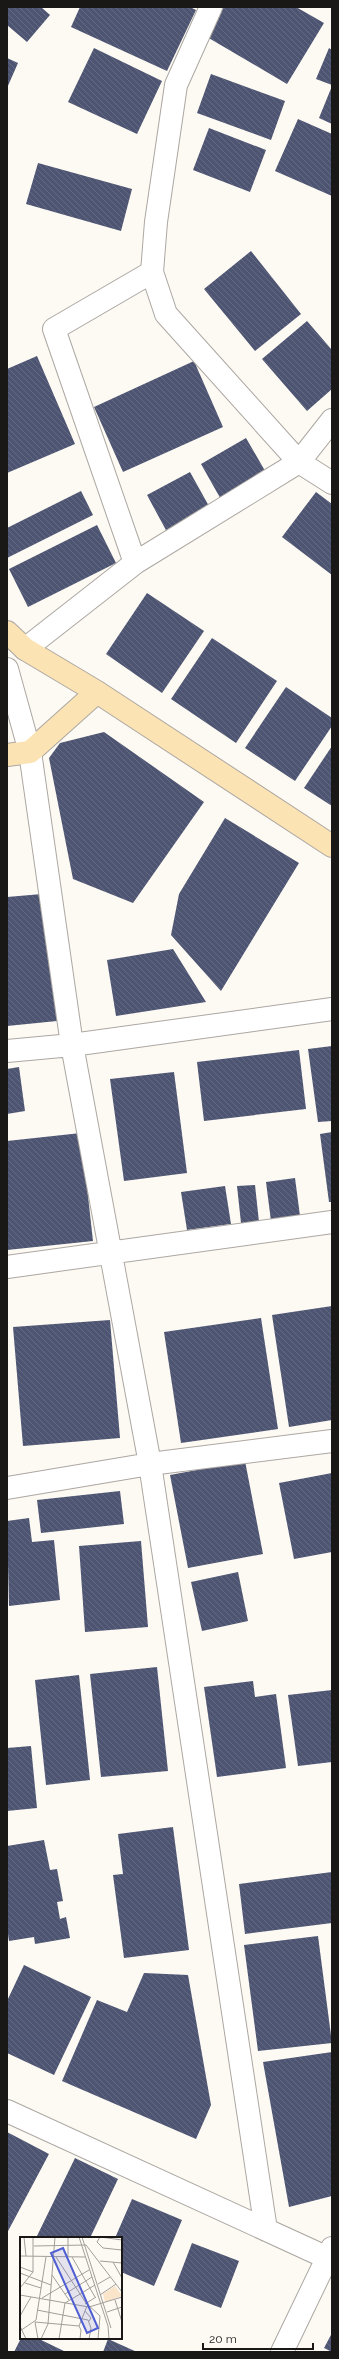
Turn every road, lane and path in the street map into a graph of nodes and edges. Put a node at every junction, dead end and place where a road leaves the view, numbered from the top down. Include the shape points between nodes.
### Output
1 (211, 7) edge
2 (152, 272) junction
3 (332, 420) edge
4 (299, 462) junction
5 (332, 482) edge
6 (135, 562) junction
7 (7, 632) edge
8 (25, 649) junction
9 (7, 669) edge
10 (97, 692) junction
11 (30, 752) junction
12 (7, 754) edge
13 (332, 846) edge
14 (332, 1009) edge
15 (72, 1044) junction
16 (7, 1051) edge
17 (332, 1222) edge
18 (111, 1253) junction
19 (7, 1267) edge
20 (332, 1441) edge
21 (150, 1464) junction
22 (7, 1488) edge
23 (7, 2111) edge
24 (266, 2230) junction
25 (330, 2255) edge
26 (282, 2352) edge

1 - 2 street via 176,85 156,222
2 - 4 street via 166,314
2 - 6 street via 54,329
3 - 4 street
4 - 5 street
4 - 6 street
6 - 8 street
7 - 8 street
8 - 10 street
9 - 11 street
10 - 11 street
10 - 13 street
11 - 12 street
11 - 15 street
14 - 15 street
15 - 16 street
15 - 18 street
17 - 18 street
18 - 19 street
18 - 21 street
20 - 21 street
21 - 22 street
21 - 24 street
23 - 24 street
24 - 25 street
25 - 26 street

